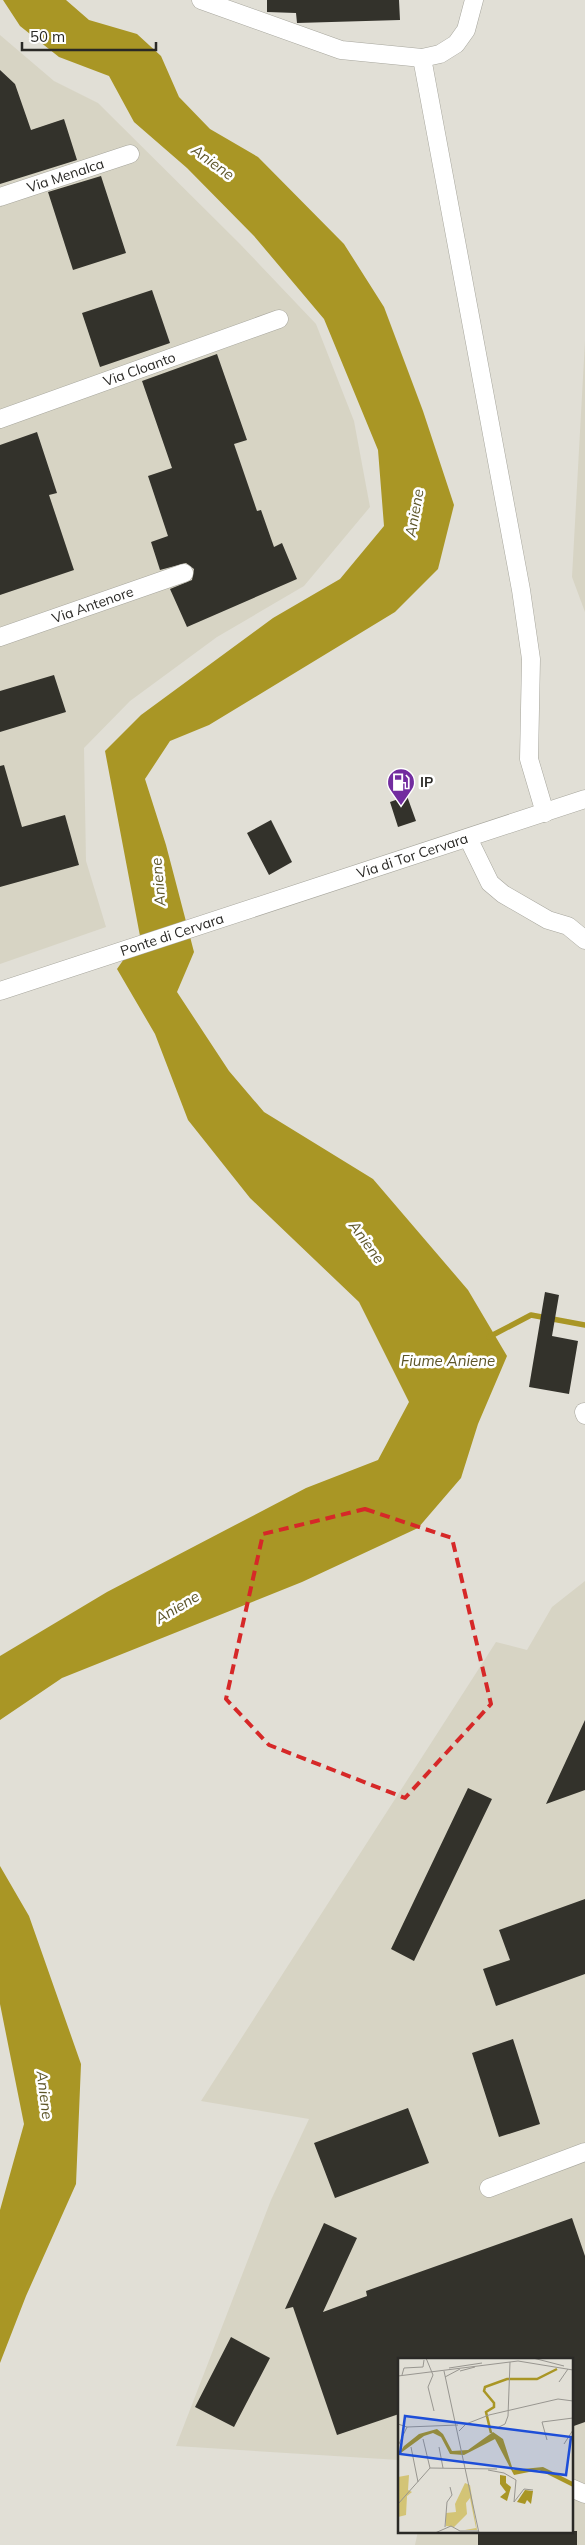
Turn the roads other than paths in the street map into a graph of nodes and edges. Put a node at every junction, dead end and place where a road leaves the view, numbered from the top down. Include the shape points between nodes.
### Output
1 (201, 0) edge
2 (474, 0) edge
3 (422, 58) junction
4 (130, 154) dead end
5 (0, 197) edge
6 (278, 319) dead end
7 (0, 419) edge
8 (184, 573) dead end
9 (0, 637) edge
10 (585, 799) edge
11 (545, 813) junction
12 (468, 838) junction
13 (239, 913) joint
14 (585, 940) edge
15 (0, 992) edge
16 (585, 2152) edge
17 (489, 2188) dead end
18 (572, 2488) edge
19 (585, 2494) edge

1 - 3 street via 341,50
2 - 3 street via 466,30 456,44 440,54
3 - 11 street via 522,590 531,659 529,759
4 - 5 street, Via Menalca
6 - 7 street, Via Cloanto
8 - 9 street, Via Antenore
10 - 11 street, Via di Tor Cervara
11 - 12 street, Via di Tor Cervara
12 - 13 street, Via di Tor Cervara
12 - 14 street via 490,883 548,920 568,926
13 - 15 street, Ponte di Cervara
16 - 17 street
18 - 19 street

